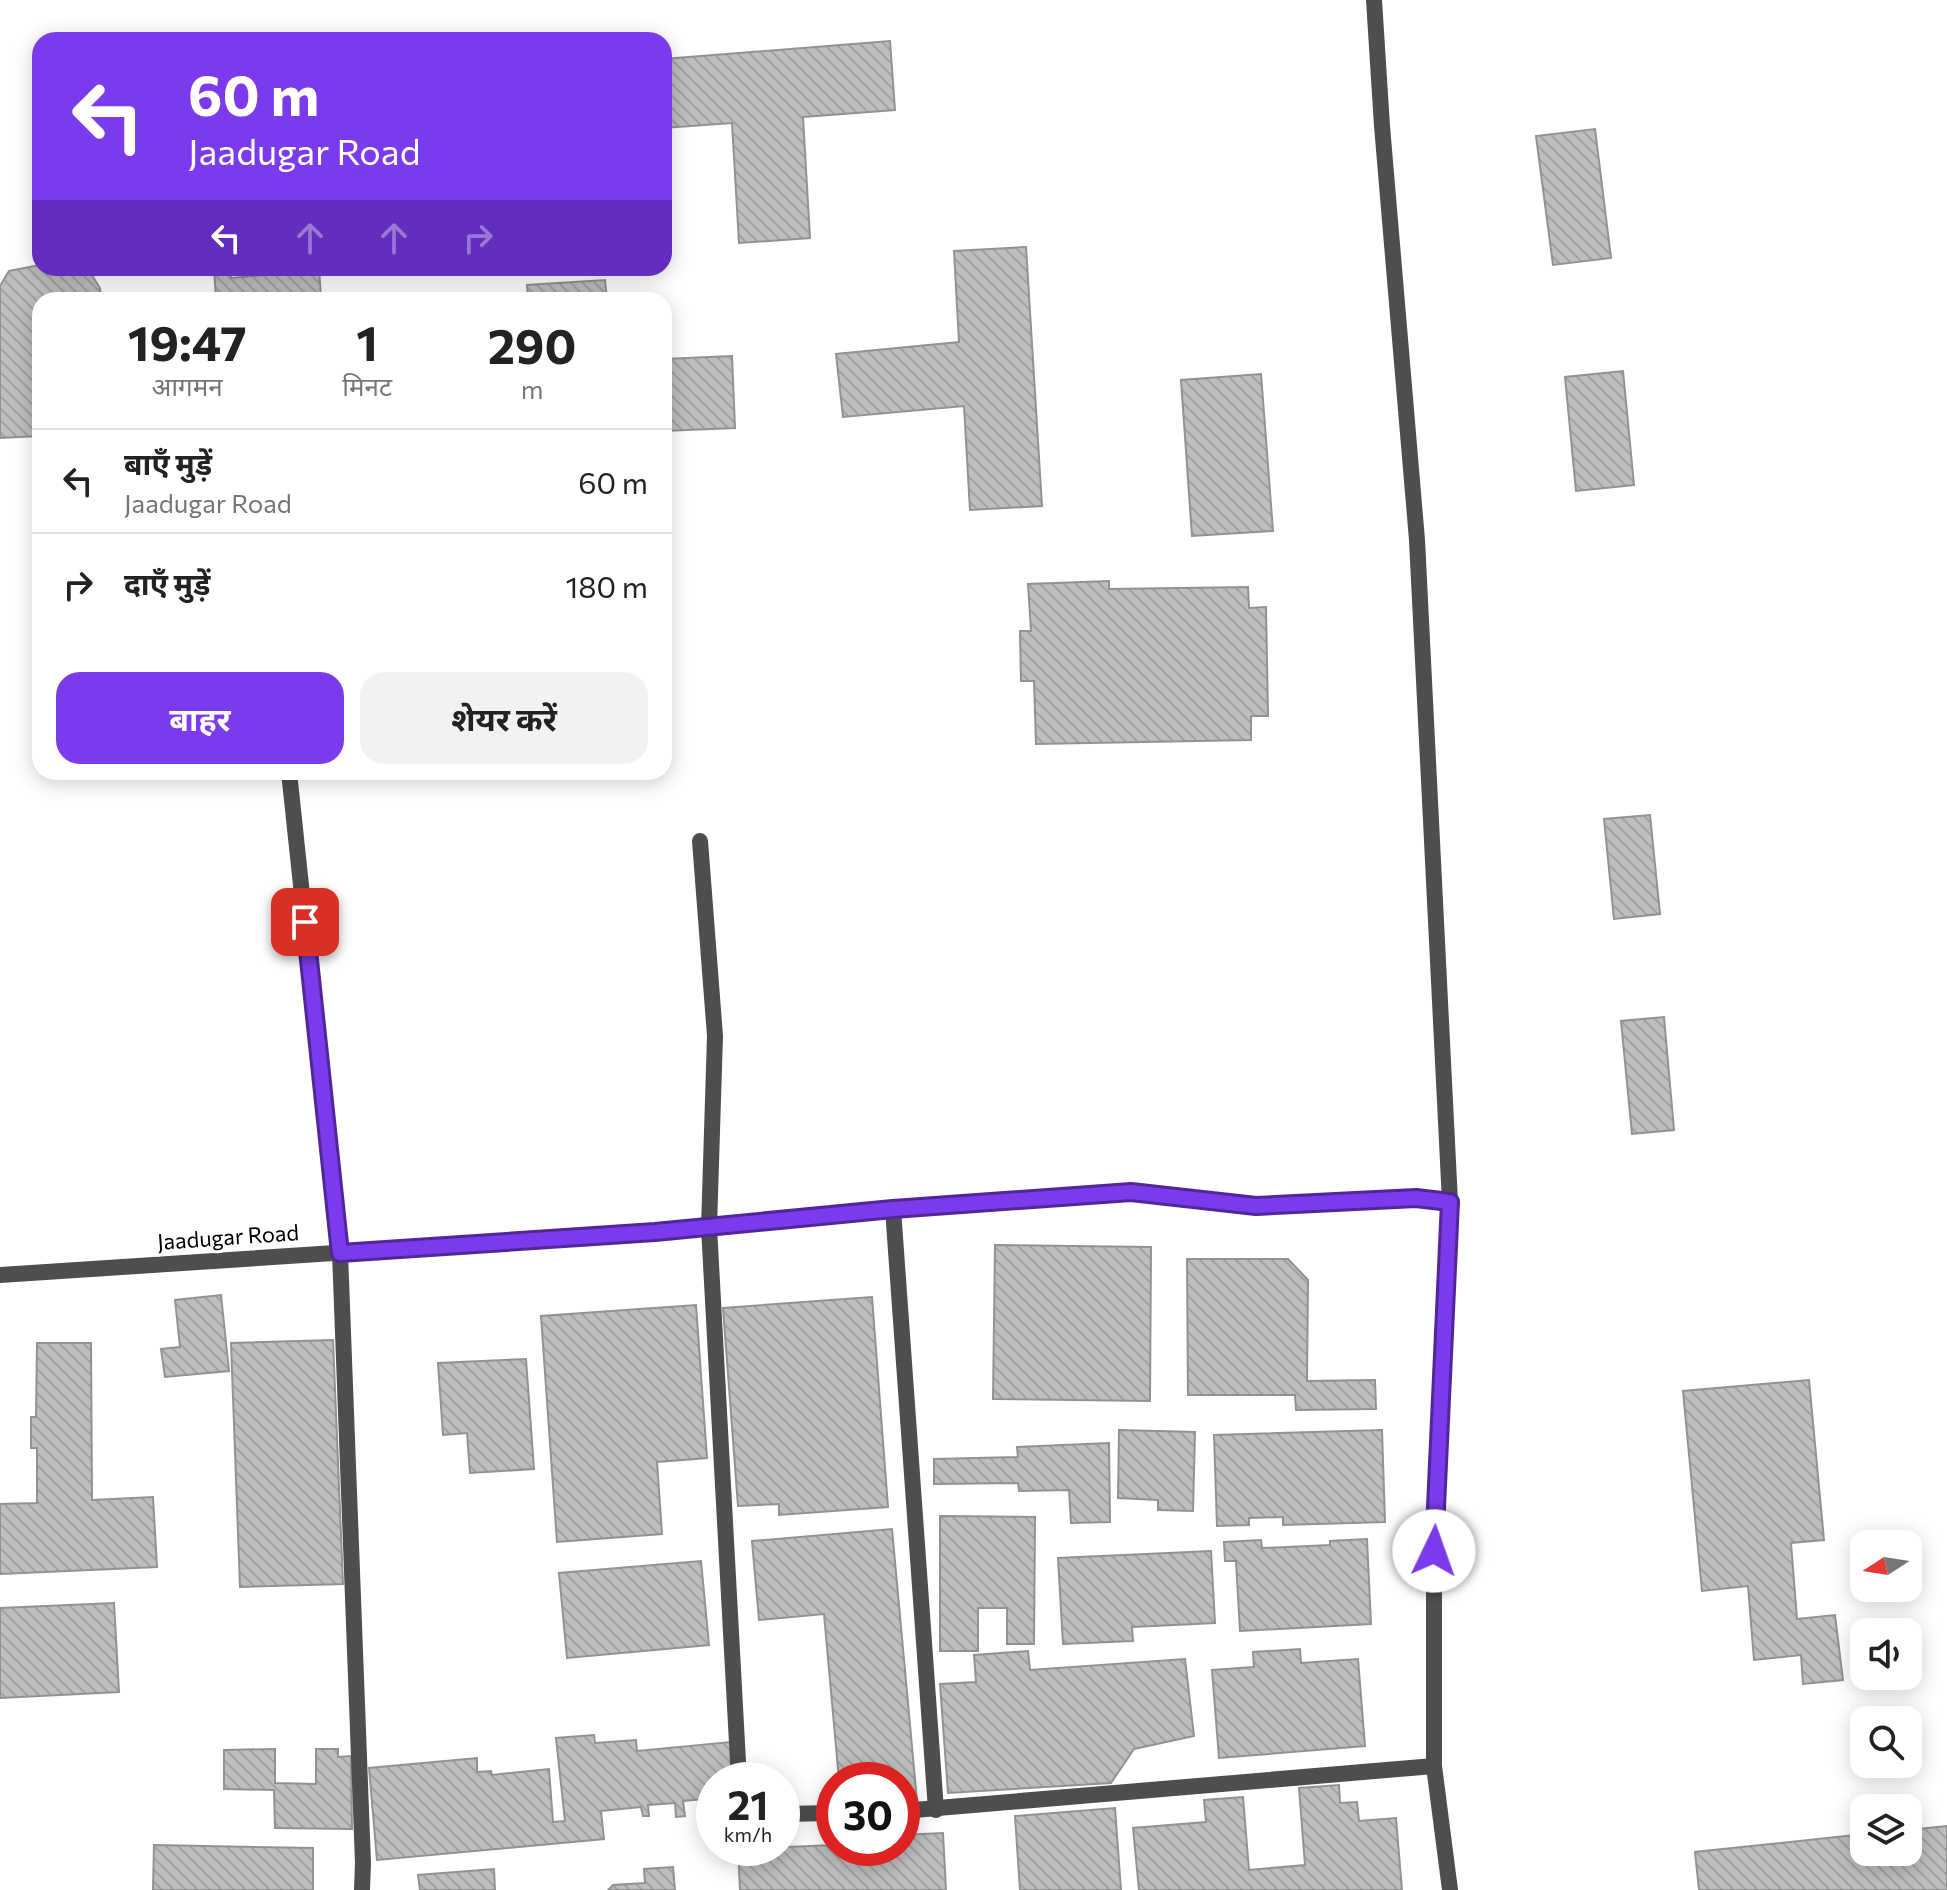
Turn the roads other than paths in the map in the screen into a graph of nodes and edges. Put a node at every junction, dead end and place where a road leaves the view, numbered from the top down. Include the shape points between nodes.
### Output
1 (1374, 0) edge
2 (290, 780) edge
3 (700, 841) dead end
4 (1450, 1202) junction
5 (893, 1209) junction
6 (709, 1227) junction
7 (340, 1253) junction
8 (0, 1275) edge
9 (738, 1762) edge
10 (1434, 1766) junction
11 (920, 1810) edge
12 (936, 1810) junction
13 (362, 1890) edge
14 (1450, 1890) edge

1 - 4 street via 1417,540
2 - 7 street
3 - 6 street via 715,1036
4 - 5 street, Jaadugar Road via 1416,1198 1256,1206 1131,1192
4 - 10 street via 1434,1551
5 - 6 street, Jaadugar Road
5 - 12 street
6 - 7 street, Jaadugar Road
6 - 9 street
7 - 8 street, Jaadugar Road
7 - 13 street
10 - 12 street
10 - 14 street
11 - 12 street

